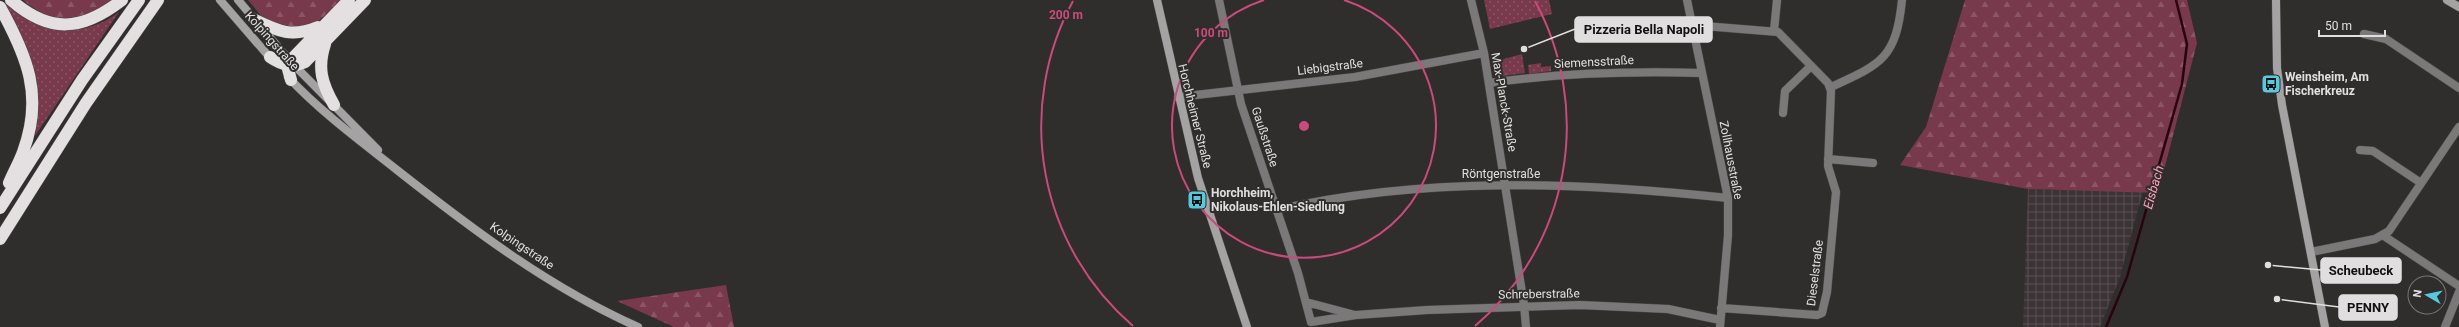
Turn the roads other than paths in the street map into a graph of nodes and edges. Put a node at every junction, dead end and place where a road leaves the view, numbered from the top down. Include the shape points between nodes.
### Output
1 (11, 0) edge
2 (122, 0) edge
3 (139, 0) edge
4 (158, 0) edge
5 (220, 0) edge
6 (238, 0) edge
7 (350, 0) edge
8 (365, 0) edge
9 (1157, 0) edge
10 (1219, 0) edge
11 (1472, 0) edge
12 (1687, 0) edge
13 (1777, 0) edge
14 (1902, 0) edge
15 (2276, 0) edge
16 (2447, 0) edge
17 (0, 7) edge
18 (2459, 7) edge
19 (253, 19) junction
20 (1692, 25) junction
21 (323, 26) junction
22 (1774, 31) junction
23 (2364, 34) dead end
24 (326, 43) junction
25 (1484, 53) junction
26 (270, 57) junction
27 (291, 64) junction
28 (1811, 66) junction
29 (1701, 73) junction
30 (291, 80) junction
31 (1489, 83) junction
32 (1831, 87) junction
33 (2459, 88) edge
34 (1238, 89) junction
35 (1178, 98) junction
36 (334, 105) junction
37 (1783, 113) dead end
38 (2459, 127) edge
39 (2360, 150) dead end
40 (1828, 159) junction
41 (1873, 163) dead end
42 (402, 173) junction
43 (2421, 183) junction
44 (1506, 186) junction
45 (1728, 198) junction
46 (0, 206) edge
47 (1276, 210) junction
48 (2384, 236) junction
49 (0, 239) edge
50 (2311, 252) junction
51 (2459, 286) edge
52 (2459, 292) edge
53 (1306, 302) junction
54 (1524, 305) junction
55 (1721, 308) junction
56 (1356, 315) junction
57 (1720, 324) edge
58 (638, 327) edge
59 (1247, 327) edge
60 (1526, 327) edge
61 (2325, 327) edge
62 (2445, 327) edge

1 - 2 highway via 34,17 60,24 89,21
3 - 46 highway via 82,80
4 - 49 highway via 86,103
5 - 26 main road, Kolpingstraße
6 - 19 main road, Kolpingstraße
7 - 21 highway
8 - 24 highway
9 - 35 main road, Horchheimer Straße
10 - 34 street, Gaußstraße
11 - 25 street, Max-Planck-Straße
12 - 20 street, Zollhausstraße
13 - 22 street
14 - 32 street via 1898,31 1882,60
15 - 50 main road via 2278,75
16 - 18 main road
17 - 46 highway via 27,62 33,93 23,152
19 - 21 highway via 293,34
19 - 27 main road, Kolpingstraße
20 - 22 street
20 - 29 street, Zollhausstraße
21 - 27 highway
22 - 28 street via 1778,32
23 - 33 street via 2386,39
24 - 27 highway via 305,62
24 - 36 highway via 320,71 322,83
25 - 31 street, Max-Planck-Straße
25 - 34 street, Liebigstraße via 1355,78
26 - 27 highway
26 - 30 main road, Kolpingstraße
27 - 30 highway
27 - 36 main road, Kolpingstraße
28 - 32 street
28 - 37 street via 1784,91
29 - 31 street, Siemensstraße via 1585,73
29 - 45 street, Zollhausstraße
30 - 42 main road, Kolpingstraße via 340,125
31 - 44 street, Max-Planck-Straße
32 - 40 street, Dieselstraße
34 - 35 street, Liebigstraße
34 - 47 street, Gaußstraße
35 - 59 main road, Horchheimer Straße via 1198,178
36 - 42 main road, Kolpingstraße
38 - 43 street
39 - 43 street via 2373,151
40 - 41 street
40 - 55 street, Dieselstraße via 1829,173 1836,192 1827,292 1822,313 1817,315
42 - 58 main road, Kolpingstraße via 462,220 536,271 584,300
43 - 48 street
44 - 45 street, Röntgenstraße via 1610,188
44 - 47 street, Röntgenstraße via 1381,192
44 - 54 street, Max-Planck-Straße
45 - 55 street, Zollhausstraße via 1728,235
47 - 53 street, Gaußstraße
48 - 50 street
48 - 51 street
50 - 61 main road
52 - 62 street
53 - 56 street, Schreberstraße
53 - 56 street, Schreberstraße via 1311,322
54 - 56 street, Schreberstraße
54 - 57 street, Schreberstraße via 1668,309
54 - 60 street, Max-Planck-Straße
55 - 57 street, Zollhausstraße

